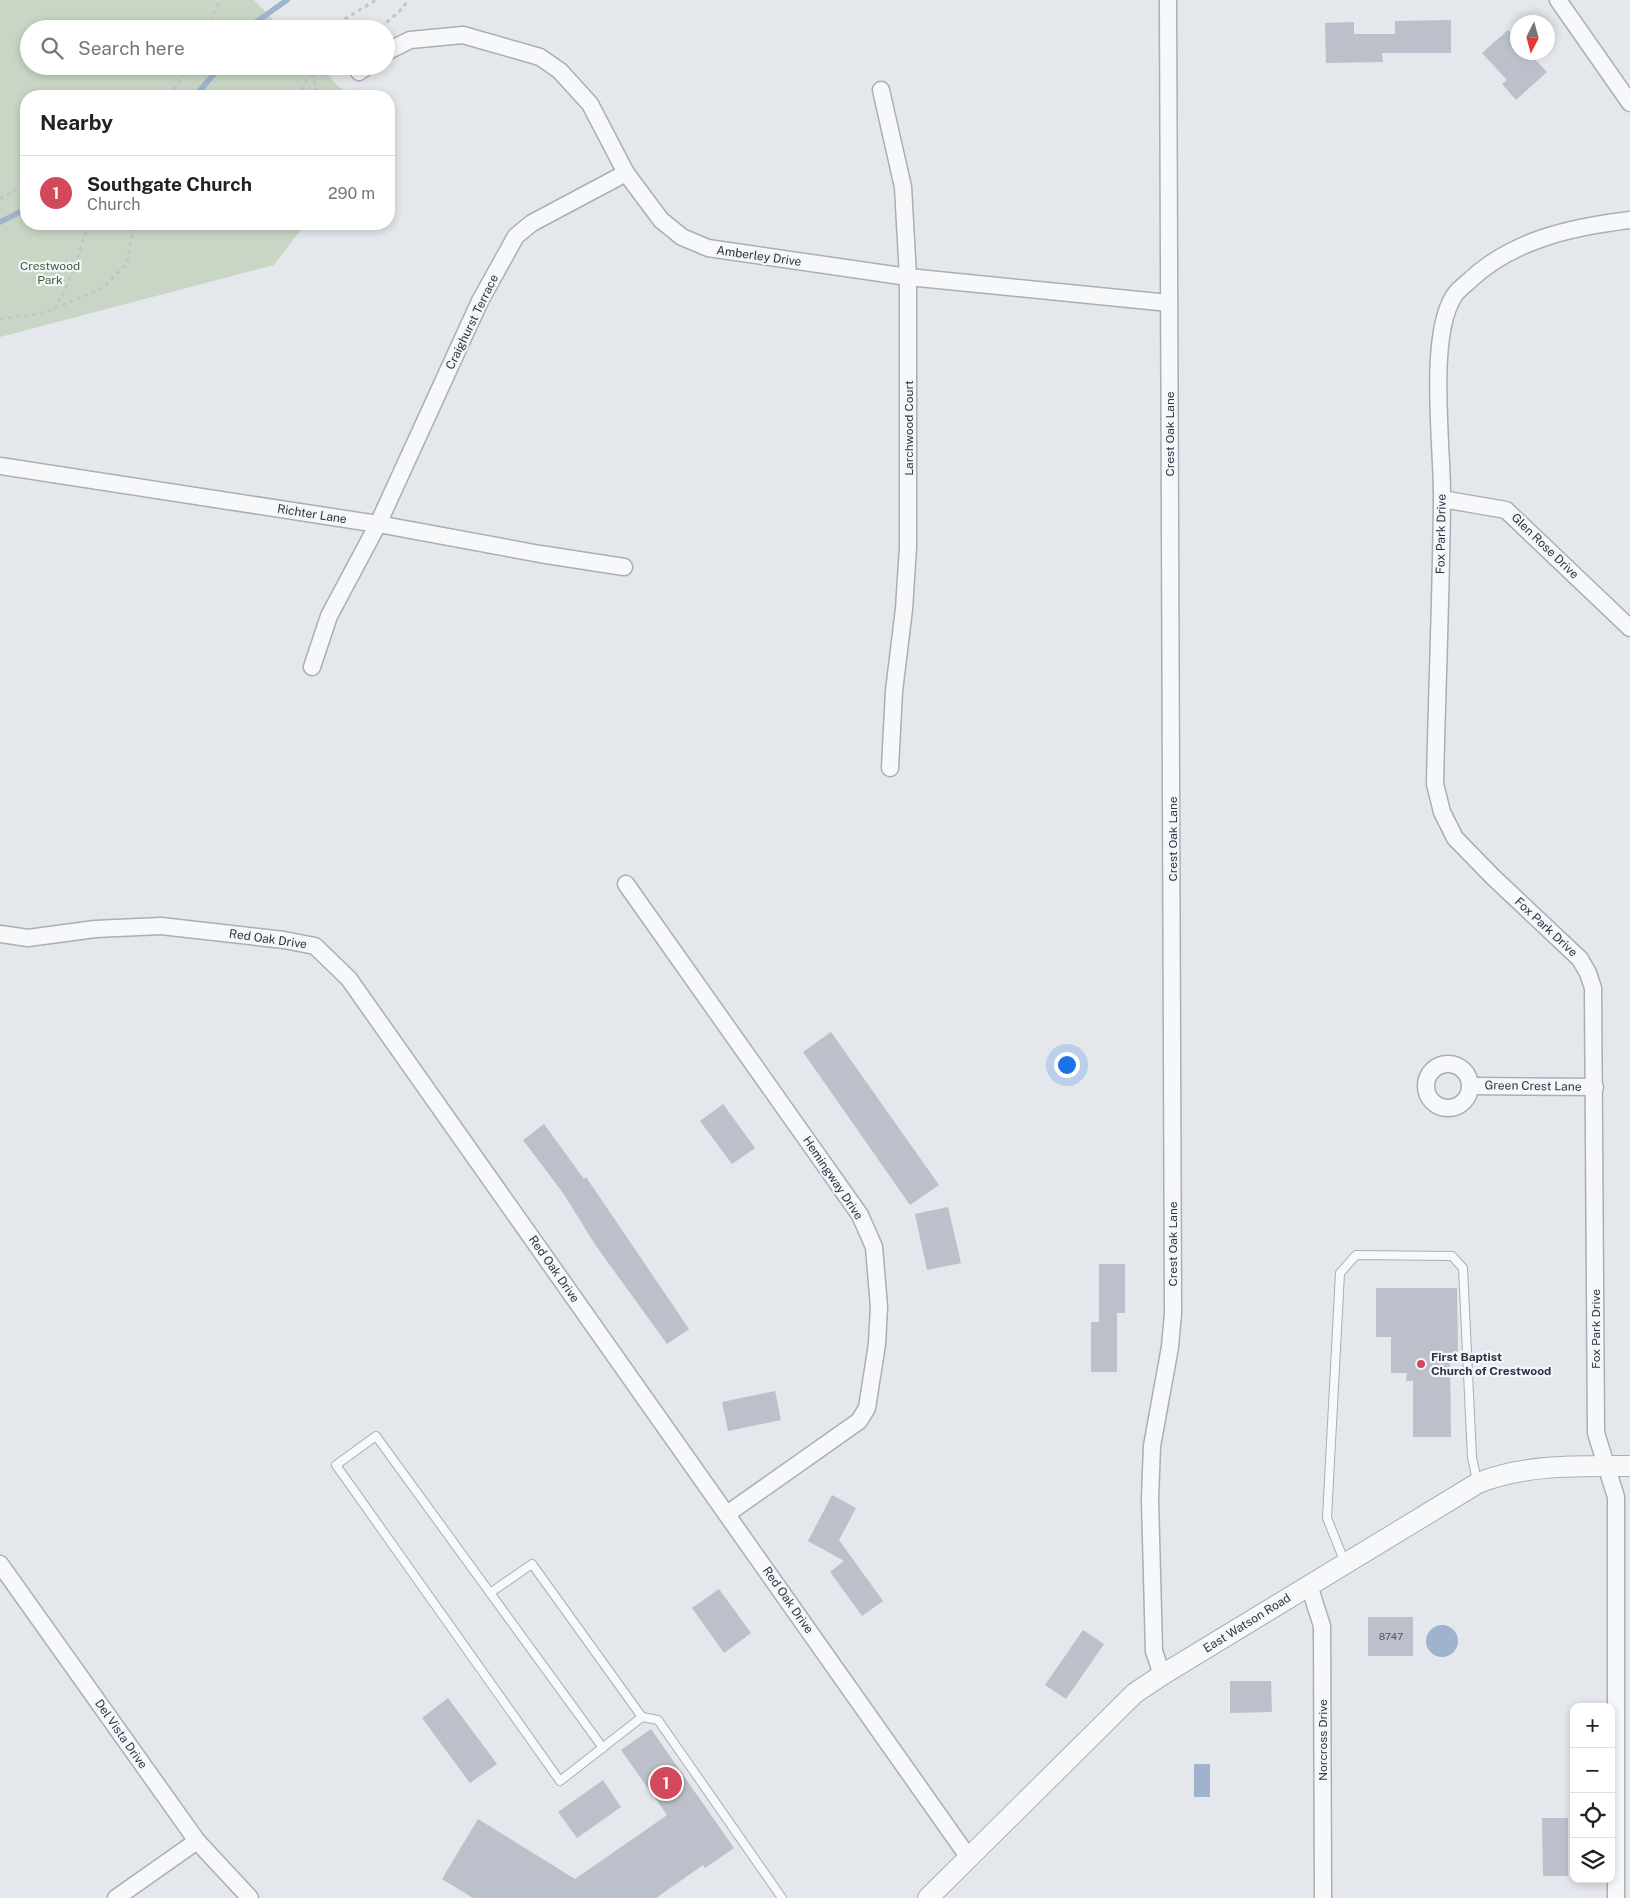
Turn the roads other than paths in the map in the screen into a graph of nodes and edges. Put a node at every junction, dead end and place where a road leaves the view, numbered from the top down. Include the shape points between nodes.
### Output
1 (1168, 0) edge
2 (1558, 0) edge
3 (395, 48) edge
4 (881, 90) dead end
5 (1630, 103) edge
6 (626, 173) junction
7 (1630, 220) edge
8 (908, 277) junction
9 (1169, 303) junction
10 (0, 466) edge
11 (1442, 499) junction
12 (378, 524) junction
13 (624, 567) dead end
14 (1630, 628) edge
15 (312, 667) dead end
16 (890, 768) dead end
17 (626, 884) dead end
18 (0, 934) edge
19 (1470, 1086) dead end
20 (1595, 1087) junction
21 (1606, 1466) junction
22 (1630, 1466) edge
23 (1478, 1483) junction
24 (727, 1514) junction
25 (1345, 1563) junction
26 (0, 1564) edge
27 (1309, 1585) junction
28 (490, 1593) junction
29 (1162, 1675) junction
30 (642, 1717) junction
31 (602, 1748) junction
32 (197, 1841) junction
33 (969, 1858) junction
34 (116, 1898) edge
35 (250, 1898) edge
36 (781, 1898) edge
37 (928, 1898) edge
38 (1323, 1898) edge
39 (1616, 1898) edge

1 - 9 street, Crest Oak Lane
2 - 5 street
3 - 6 street, Amberley Drive via 410,40 463,35 540,57 560,71 590,104
4 - 8 street, Larchwood Court via 903,187
6 - 8 street, Amberley Drive via 661,220 682,237 708,248
6 - 12 street, Craighurst Terrace via 532,223 516,236 480,301
7 - 11 street, Fox Park Drive via 1560,233 1510,250 1481,270 1454,296 1442,330 1439,366
8 - 9 street, Amberley Drive
8 - 16 street, Larchwood Court via 908,547
9 - 29 street, Crest Oak Lane via 1173,1313 1152,1446 1150,1499 1154,1651
10 - 12 street, Richter Lane
11 - 14 street, Glen Rose Drive via 1506,510
11 - 20 street, Fox Park Drive via 1435,784 1442,812 1455,838 1580,959 1588,973 1594,988
12 - 13 street, Richter Lane
12 - 15 street, Craighurst Terrace via 329,616
17 - 24 street, Hemingway Drive via 860,1215 874,1248 878,1334 867,1408 859,1422
18 - 24 street, Red Oak Drive via 28,938 95,929 161,926 315,946 349,980
19 - 20 street, Green Crest Lane
20 - 21 street, Fox Park Drive via 1596,1433
21 - 22 street, East Watson Road
21 - 23 street, East Watson Road via 1522,1471
21 - 39 street, Fox Park Drive via 1616,1497
23 - 25 street, East Watson Road
23 - 25 lane via 1472,1457 1463,1268 1452,1256 1356,1256 1340,1273 1327,1518
24 - 33 street, Red Oak Drive
25 - 27 street, East Watson Road
26 - 32 street, Del Vista Drive
27 - 29 street, East Watson Road
27 - 38 street, Norcross Drive via 1322,1626
28 - 30 lane via 532,1564
28 - 31 lane
28 - 31 lane via 376,1436 336,1465 560,1781
29 - 33 street, East Watson Road via 1136,1693
30 - 31 lane
30 - 36 lane via 658,1720
32 - 34 street
32 - 35 street, Del Vista Drive
33 - 37 street, East Watson Road

